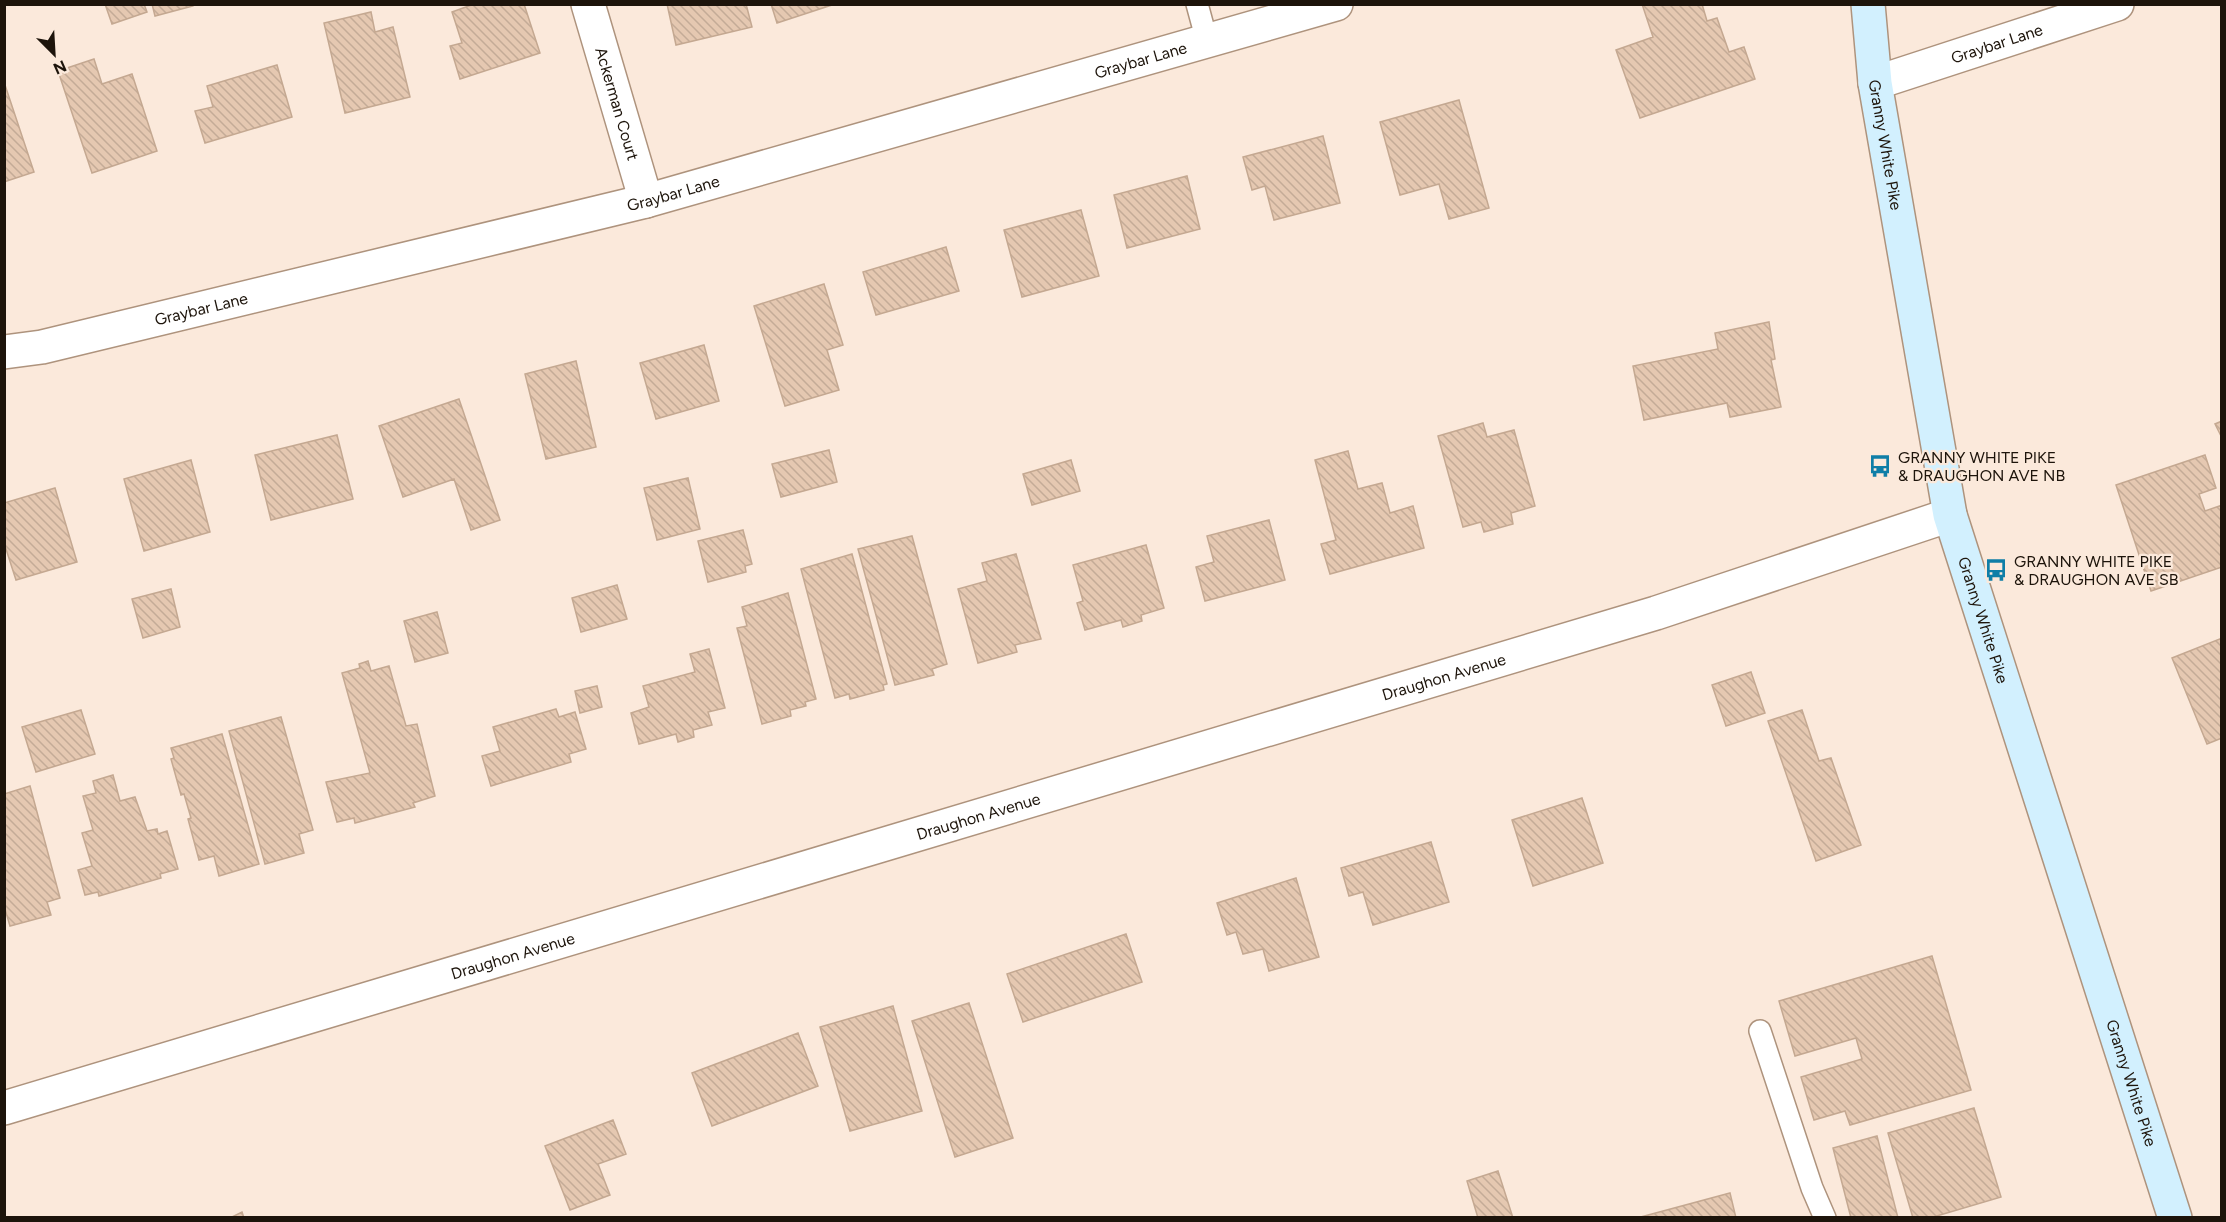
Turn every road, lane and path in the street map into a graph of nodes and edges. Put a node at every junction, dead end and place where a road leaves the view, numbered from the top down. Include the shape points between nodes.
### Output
1 (588, 4) edge
2 (1197, 4) edge
3 (1336, 4) edge
4 (1868, 4) edge
5 (2117, 4) edge
6 (1207, 41) junction
7 (1875, 83) junction
8 (646, 201) junction
9 (4, 352) edge
10 (1950, 515) junction
11 (1760, 1031) dead end
12 (4, 1108) edge
13 (1825, 1218) edge
14 (2175, 1218) edge

1 - 8 street, Ackerman Court
2 - 6 lane
3 - 6 street, Graybar Lane
4 - 7 main road, Granny White Pike
5 - 7 street, Graybar Lane
6 - 8 street, Graybar Lane
7 - 10 main road, Granny White Pike
8 - 9 street, Graybar Lane via 42,348
10 - 12 street, Draughon Avenue via 1656,614
10 - 14 main road, Granny White Pike
11 - 13 lane

